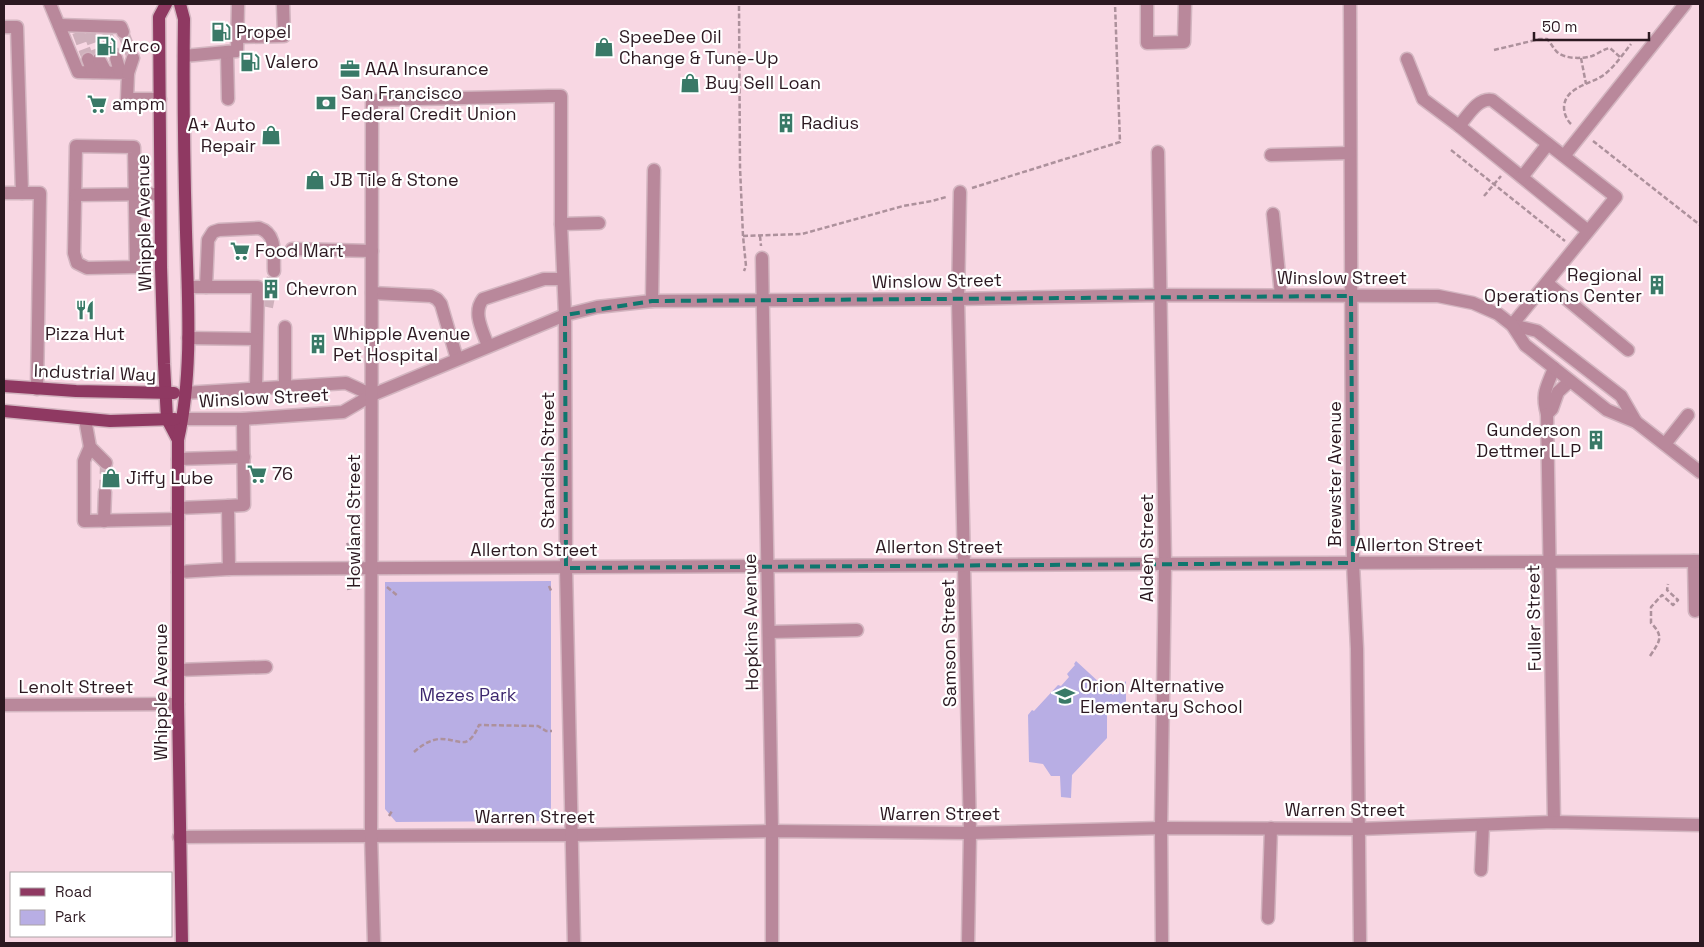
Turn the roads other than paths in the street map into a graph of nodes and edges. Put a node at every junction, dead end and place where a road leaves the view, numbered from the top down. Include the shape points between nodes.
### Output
1 (50, 4) edge
2 (166, 4) edge
3 (180, 4) edge
4 (238, 4) edge
5 (283, 4) edge
6 (1147, 4) edge
7 (1185, 4) edge
8 (1350, 4) edge
9 (1685, 4) edge
10 (59, 25) junction
11 (4, 27) edge
12 (123, 32) dead end
13 (237, 37) junction
14 (227, 52) junction
15 (184, 56) junction
16 (94, 58) tunnel mouth
17 (116, 58) tunnel mouth
18 (133, 58) dead end
19 (1407, 59) dead end
20 (100, 72) junction
21 (124, 73) junction
22 (160, 99) junction
23 (228, 99) dead end
24 (372, 100) joint
25 (1459, 126) junction
26 (1548, 144) junction
27 (1158, 152) dead end
28 (1350, 153) junction
29 (1270, 155) dead end
30 (1564, 156) junction
31 (654, 170) dead end
32 (1522, 177) junction
33 (960, 192) road end
34 (4, 193) edge
35 (22, 193) junction
36 (135, 194) junction
37 (160, 194) junction
38 (76, 195) junction
39 (1273, 214) dead end
40 (599, 223) dead end
41 (561, 224) junction
42 (1588, 231) junction
43 (292, 249) dead end
44 (372, 251) junction
45 (762, 258) dead end
46 (274, 270) tunnel mouth
47 (563, 279) junction
48 (1547, 283) junction
49 (188, 287) junction
50 (206, 287) junction
51 (372, 293) junction
52 (1160, 295) junction
53 (1280, 295) junction
54 (1351, 296) junction
55 (958, 299) junction
56 (652, 301) junction
57 (762, 301) junction
58 (267, 307) tunnel mouth
59 (565, 315) junction
60 (1512, 325) junction
61 (256, 326) junction
62 (285, 327) dead end
63 (188, 338) junction
64 (256, 339) junction
65 (488, 346) junction
66 (1628, 350) dead end
67 (457, 359) junction
68 (1554, 368) junction
69 (1570, 381) junction
70 (4, 386) edge
71 (285, 386) junction
72 (256, 388) junction
73 (37, 389) junction
74 (184, 393) junction
75 (166, 394) junction
76 (372, 395) junction
77 (4, 411) edge
78 (1547, 414) junction
79 (1688, 414) dead end
80 (85, 418) junction
81 (167, 419) junction
82 (182, 419) junction
83 (243, 419) junction
84 (1636, 422) junction
85 (178, 440) junction
86 (1665, 444) junction
87 (90, 447) junction
88 (244, 456) junction
89 (178, 459) junction
90 (106, 463) dead end
91 (1700, 472) edge
92 (105, 492) tunnel mouth
93 (228, 506) junction
94 (178, 514) junction
95 (104, 521) junction
96 (1697, 561) edge
97 (1353, 562) junction
98 (1550, 563) junction
99 (965, 564) junction
100 (1165, 564) junction
101 (768, 565) junction
102 (372, 568) junction
103 (566, 568) junction
104 (229, 569) junction
105 (178, 572) junction
106 (1695, 611) dead end
107 (857, 630) dead end
108 (769, 632) junction
109 (266, 666) dead end
110 (178, 670) junction
111 (178, 704) junction
112 (4, 705) edge
113 (1554, 822) junction
114 (1483, 825) junction
115 (1700, 825) edge
116 (1161, 828) junction
117 (1272, 828) junction
118 (1359, 829) junction
119 (772, 831) junction
120 (970, 833) junction
121 (370, 835) junction
122 (572, 835) junction
123 (179, 837) junction
124 (1481, 870) dead end
125 (1268, 918) dead end
126 (182, 943) edge
127 (374, 943) edge
128 (574, 943) edge
129 (772, 943) edge
130 (968, 943) edge
131 (1162, 943) edge
132 (1360, 943) edge

1 - 10 street
2 - 22 main road, Whipple Avenue via 159,16
3 - 15 main road, Whipple Avenue via 184,19
4 - 13 street
5 - 13 street via 284,36
6 - 7 street via 1147,43 1184,42
8 - 28 street, Brewster Avenue
9 - 30 street
10 - 12 street via 105,30 120,27
10 - 20 street via 78,72
11 - 35 street via 17,27
13 - 14 street via 237,51
14 - 15 street
14 - 23 street
15 - 49 main road, Whipple Avenue
16 - 20 street
17 - 21 street
18 - 21 street
19 - 25 street via 1423,99
20 - 21 street
21 - 22 street via 128,99
22 - 37 main road, Whipple Avenue
24 - 41 street, Standish Street via 561,96
24 - 44 street, Howland Street
25 - 26 street via 1481,102 1492,100
25 - 32 street
26 - 30 street
26 - 32 street
27 - 52 street, Alden Street
28 - 29 street
28 - 54 street, Brewster Avenue
30 - 42 street via 1616,197
31 - 56 street
32 - 42 street
33 - 55 street, Samson Street
34 - 35 street
35 - 73 street via 40,193
36 - 37 street
36 - 38 street
36 - 38 street via 134,147 76,146
36 - 38 street via 136,267 87,268 78,263 74,253
37 - 75 main road, Whipple Avenue
39 - 53 street
40 - 41 street
41 - 47 street, Standish Street
42 - 48 street
43 - 44 street
44 - 51 street, Howland Street
45 - 57 street, Hopkins Avenue
46 - 50 street via 273,240 266,230 219,230 213,232 208,240
47 - 59 street, Standish Street
47 - 65 street via 544,279 482,299 477,314
48 - 60 street
48 - 66 street
49 - 50 street
49 - 63 main road, Whipple Avenue
50 - 61 street via 258,287
51 - 67 street via 431,296 437,300 441,304
51 - 76 street, Howland Street
52 - 53 street, Winslow Street
52 - 55 street, Winslow Street
52 - 100 street, Alden Street
53 - 54 street, Winslow Street
54 - 60 street, Winslow Street via 1438,296 1473,303 1498,314
54 - 97 street, Brewster Avenue
55 - 57 street, Winslow Street
55 - 99 street, Samson Street
56 - 57 street, Winslow Street
56 - 59 street, Winslow Street via 597,307
57 - 101 street, Hopkins Avenue
58 - 61 street via 263,320
59 - 65 street, Winslow Street
59 - 103 street, Standish Street
60 - 68 street, Winslow Street via 1525,345
60 - 84 street, Winslow Street via 1537,331 1606,384 1621,396
61 - 64 street
62 - 71 street
63 - 64 street
63 - 74 main road, Whipple Avenue
64 - 72 street
65 - 67 street, Winslow Street
67 - 76 street, Winslow Street
68 - 69 street, Winslow Street
68 - 78 street, Fuller Street via 1544,393
69 - 78 street, Fuller Street via 1558,392
69 - 84 street, Winslow Street via 1607,410
70 - 73 main road, Industrial Way
71 - 72 street, Winslow Street
71 - 76 street, Winslow Street via 346,383
72 - 74 street, Winslow Street
73 - 75 main road, Industrial Way
74 - 75 main road, Industrial Way
74 - 82 main road, Whipple Avenue
75 - 81 main road, Whipple Avenue
76 - 83 street, Winslow Street via 342,412
76 - 102 street, Howland Street
77 - 80 main road
78 - 98 street, Fuller Street
79 - 86 street
80 - 81 main road via 110,421
80 - 87 street
81 - 82 main road
81 - 85 main road, Whipple Avenue
82 - 83 street, Winslow Street
82 - 85 main road, Whipple Avenue
83 - 88 street
84 - 86 street, Winslow Street
85 - 89 main road, Whipple Avenue
86 - 91 street, Winslow Street
87 - 90 street
87 - 95 street via 84,461 84,521
88 - 89 street
88 - 93 street via 244,505
89 - 94 main road, Whipple Avenue
92 - 95 street
93 - 94 street
93 - 104 street
94 - 95 street
94 - 105 main road, Whipple Avenue
96 - 98 street, Allerton Street
96 - 106 street
97 - 98 street, Allerton Street
97 - 100 street, Allerton Street
97 - 118 street, Brewster Avenue
98 - 113 street, Fuller Street
99 - 100 street, Allerton Street
99 - 101 street, Allerton Street
99 - 120 street, Samson Street
100 - 116 street, Alden Street
101 - 103 street, Allerton Street
101 - 108 street, Hopkins Avenue
102 - 103 street, Allerton Street
102 - 104 street, Allerton Street
102 - 121 street, Howland Street
103 - 122 street, Standish Street
104 - 105 street, Allerton Street
105 - 110 main road, Whipple Avenue
107 - 108 street
108 - 119 street, Hopkins Avenue
109 - 110 street
110 - 111 main road, Whipple Avenue
111 - 112 street, Lenolt Street
111 - 123 main road, Whipple Avenue
113 - 114 street, Warren Street
113 - 115 street, Warren Street
114 - 118 street, Warren Street
114 - 124 street
116 - 117 street, Warren Street
116 - 120 street, Warren Street
116 - 131 street, Alden Street
117 - 118 street, Warren Street
117 - 125 street
118 - 132 street, Brewster Avenue
119 - 120 street, Warren Street
119 - 122 street, Warren Street
119 - 129 street, Hopkins Avenue
120 - 130 street, Samson Street
121 - 122 street, Warren Street
121 - 123 street, Warren Street
121 - 127 street, Howland Street
122 - 128 street, Standish Street
123 - 126 main road, Whipple Avenue

